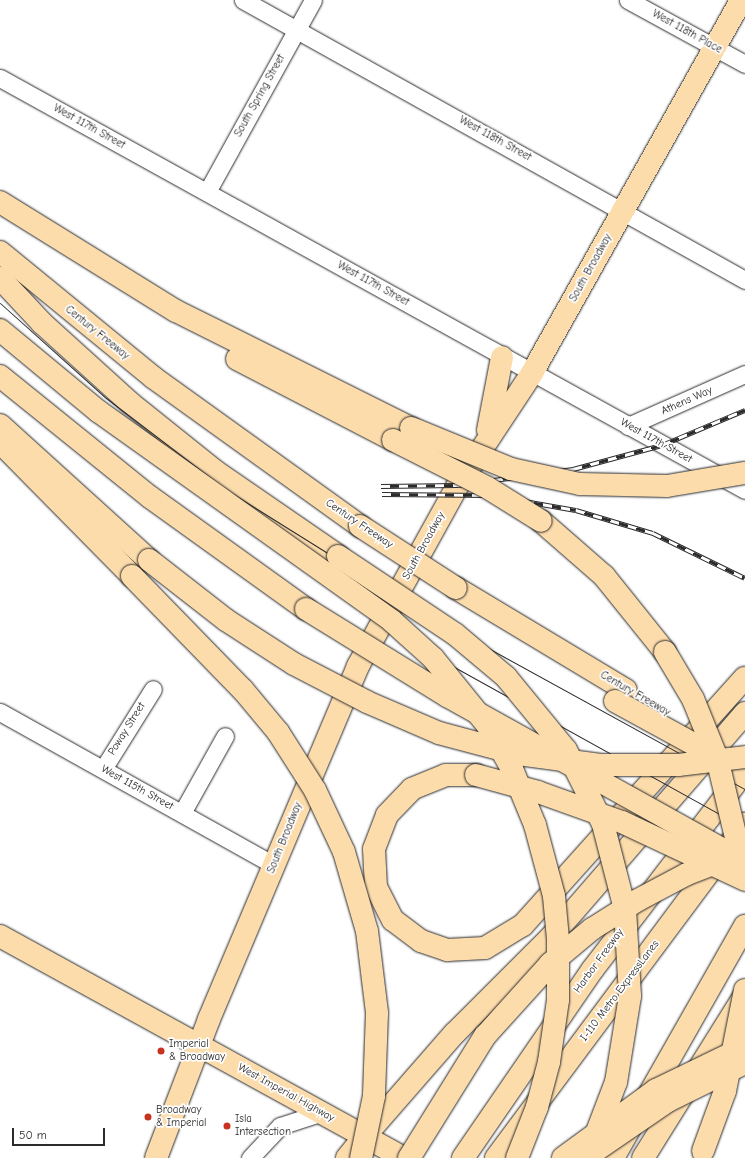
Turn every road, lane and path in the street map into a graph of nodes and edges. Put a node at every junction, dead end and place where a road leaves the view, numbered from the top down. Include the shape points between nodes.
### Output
1 (243, 0) edge
2 (314, 0) edge
3 (628, 0) edge
4 (741, 0) edge
5 (298, 30) junction
6 (715, 48) junction
7 (745, 64) edge
8 (0, 78) edge
9 (207, 192) junction
10 (0, 202) edge
11 (0, 206) edge
12 (623, 210) junction
13 (0, 252) edge
14 (0, 278) edge
15 (745, 280) edge
16 (0, 330) edge
17 (502, 357) junction
18 (532, 374) junction
19 (745, 374) edge
20 (0, 376) edge
21 (0, 425) edge
22 (628, 426) junction
23 (0, 442) edge
24 (485, 445) junction
25 (745, 473) edge
26 (745, 490) edge
27 (745, 678) edge
28 (153, 690) dead end
29 (621, 695) junction
30 (0, 712) edge
31 (745, 713) edge
32 (225, 736) dead end
33 (745, 756) edge
34 (103, 769) junction
35 (745, 771) edge
36 (182, 813) junction
37 (745, 824) edge
38 (745, 852) edge
39 (745, 862) edge
40 (274, 865) junction
41 (745, 880) edge
42 (745, 926) edge
43 (0, 936) edge
44 (745, 990) edge
45 (745, 994) edge
46 (198, 1044) junction
47 (745, 1047) edge
48 (745, 1063) edge
49 (320, 1113) junction
50 (167, 1122) junction
51 (364, 1137) junction
52 (701, 1154) edge
53 (148, 1158) edge
54 (156, 1158) edge
55 (250, 1158) edge
56 (347, 1158) edge
57 (362, 1158) edge
58 (403, 1158) edge
59 (409, 1158) edge
60 (463, 1158) edge
61 (496, 1158) edge
62 (517, 1158) edge
63 (563, 1158) edge
64 (587, 1158) edge
65 (613, 1158) edge
66 (643, 1158) edge

1 - 5 street, West 118th Street
2 - 5 street, South Spring Street
3 - 6 street, West 118th Place
4 - 6 main road, South Broadway
5 - 9 street, South Spring Street
5 - 12 street, West 118th Street
6 - 7 street, West 118th Place
6 - 12 main road, South Broadway
8 - 9 street, West 117th Street
9 - 17 street, West 117th Street
10 - 25 main road, bridge via 176,311 411,428 511,469 580,484 667,486
11 - 41 main road, bridge via 71,261 146,308 488,488 541,521 604,576 665,652 693,699 717,758
12 - 15 street, West 118th Street
12 - 18 main road, South Broadway
13 - 29 main road, Century Freeway, bridge via 160,382 360,526 456,588 588,667
14 - 64 main road, bridge via 42,323 129,402 215,471 455,634 506,677 566,750 603,824 625,909 630,996 616,1082
16 - 62 main road, bridge via 98,411 392,621 446,673 494,736 524,796 540,840 554,896 558,939 558,1000 550,1054 537,1107
17 - 18 street, West 117th Street
17 - 24 main road
18 - 22 street, West 117th Street
18 - 24 main road, South Broadway
19 - 22 street, Athens Way
20 - 39 main road, bridge via 150,497 306,608 447,696
21 - 33 main road, bridge via 149,560 204,604 283,657 367,702 439,733 518,754 600,765 678,765
22 - 26 street, West 117th Street
23 - 57 main road, bridge via 243,690 278,732 315,790 344,852 367,931 377,1013 374,1089
24 - 40 main road, South Broadway via 458,485 358,666
27 - 41 main road, bridge via 530,918 510,936 485,948 457,951 421,941 398,926 380,899 373,868 377,836 392,808 412,789 446,775 476,775 501,781 622,822
28 - 34 street, Poway Street
29 - 33 main road, Century Freeway, bridge
29 - 35 main road, bridge
30 - 34 street, West 115th Street
31 - 51 main road via 552,936 459,1029
32 - 36 street
34 - 36 street, West 115th Street
35 - 60 main road, Harbor Freeway via 593,969
36 - 40 street, West 115th Street
37 - 61 main road, I-110 Metro ExpressLanes
38 - 59 main road, bridge via 687,874 638,900 592,929 550,964 485,1036
40 - 46 main road, South Broadway
42 - 65 main road
43 - 46 main road, West Imperial Highway
44 - 52 main road, bridge via 725,1091
45 - 66 main road
46 - 49 main road, West Imperial Highway
46 - 50 main road, South Broadway
47 - 63 main road, bridge via 656,1090
48 - 64 main road, bridge via 668,1101
49 - 51 main road, West Imperial Highway
49 - 55 street via 280,1126
50 - 53 main road, South Broadway
50 - 54 main road, South Broadway
51 - 56 main road
51 - 58 main road, West Imperial Highway

